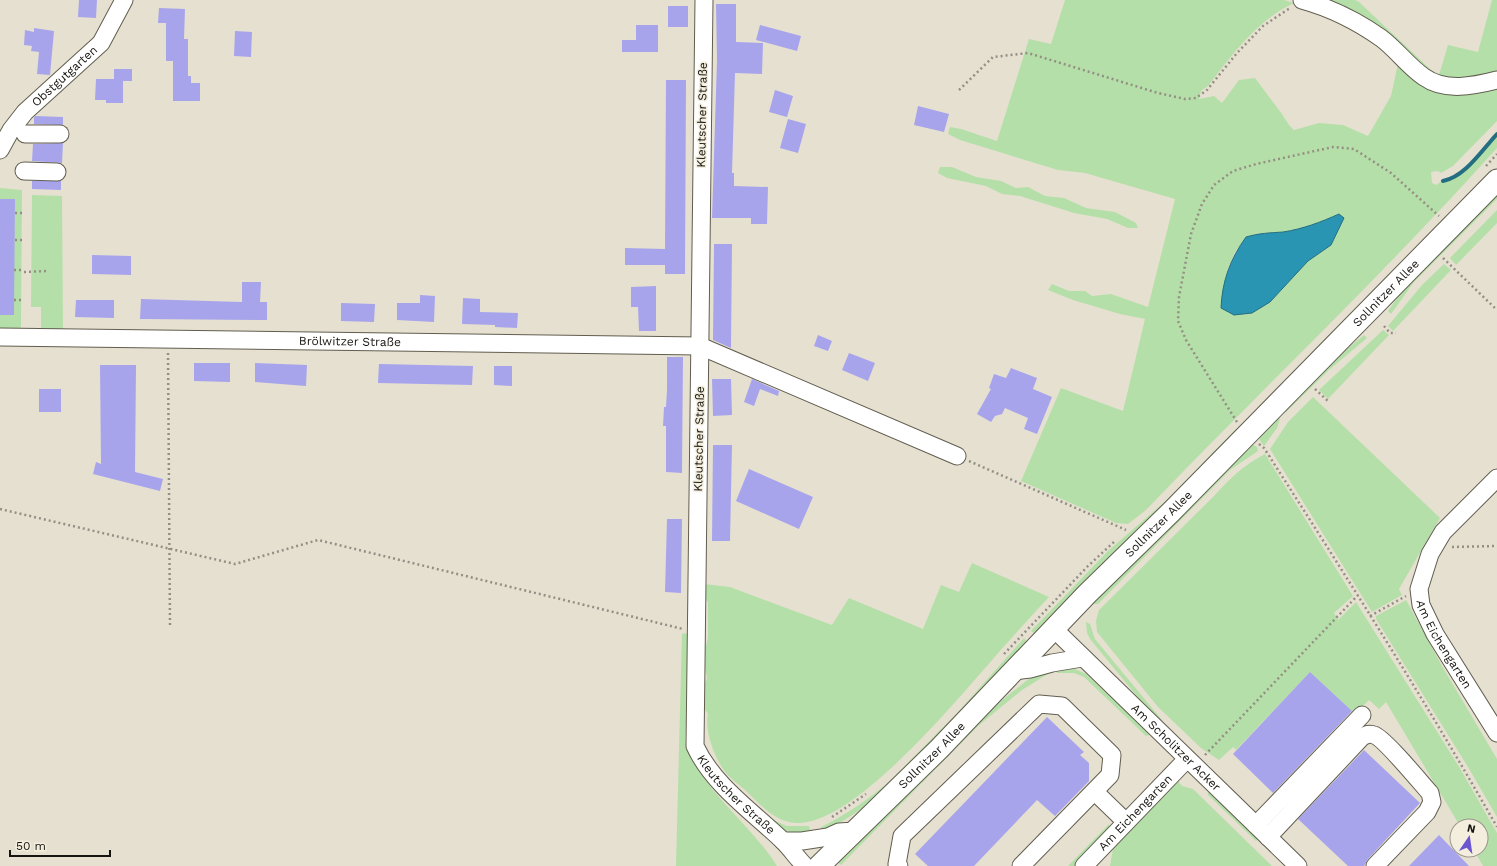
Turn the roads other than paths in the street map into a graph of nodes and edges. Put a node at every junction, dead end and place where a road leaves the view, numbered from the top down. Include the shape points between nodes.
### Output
1 (124, 0) edge
2 (704, 0) edge
3 (1306, 1) edge
4 (1497, 80) edge
5 (25, 134) dead end
6 (60, 134) dead end
7 (0, 150) edge
8 (24, 171) dead end
9 (57, 172) dead end
10 (1497, 180) edge
11 (0, 337) edge
12 (700, 346) junction
13 (957, 456) road end
14 (1497, 478) edge
15 (1054, 629) junction
16 (1082, 658) junction
17 (1007, 665) junction
18 (1362, 715) dead end
19 (1497, 733) edge
20 (1190, 762) junction
21 (1095, 792) junction
22 (1126, 822) junction
23 (856, 831) junction
24 (1262, 831) junction
25 (783, 841) junction
26 (1089, 864) edge
27 (805, 866) edge
28 (820, 866) edge
29 (899, 866) edge
30 (1021, 866) edge
31 (1298, 866) edge
32 (1375, 866) edge

1 - 7 street, Obstgutgarten via 101,43 25,112
2 - 12 street, Kleutscher Straße
3 - 4 street via 1362,24 1383,39 1424,78 1437,84 1454,87 1476,86
5 - 6 street
8 - 9 street
10 - 15 main road, Sollnitzer Allee
11 - 12 street, Brölwitzer Straße
12 - 13 street
12 - 25 street, Kleutscher Straße via 695,746 702,761 723,785
14 - 19 street, Am Eichengarten via 1443,532 1433,547 1419,589 1421,605 1435,634
15 - 16 street, Am Scholitzer Acker
15 - 17 main road, Sollnitzer Allee
16 - 17 street via 1052,662 1030,669
16 - 20 street, Am Scholitzer Acker
17 - 23 main road, Sollnitzer Allee via 939,749
18 - 24 street
20 - 22 street, Am Eichengarten
20 - 24 street, Am Scholitzer Acker
21 - 22 street
21 - 29 street via 1110,775 1112,755 1062,706 1039,704 902,836 897,864
21 - 30 street
22 - 26 street, Am Eichengarten
23 - 25 street, Kleutscher Straße via 839,832 828,837 802,841
23 - 28 main road, Sollnitzer Allee
24 - 31 street, Am Scholitzer Acker
24 - 32 street via 1362,737 1368,734 1375,735 1430,793 1432,802 1428,812
25 - 27 street, Kleutscher Straße

